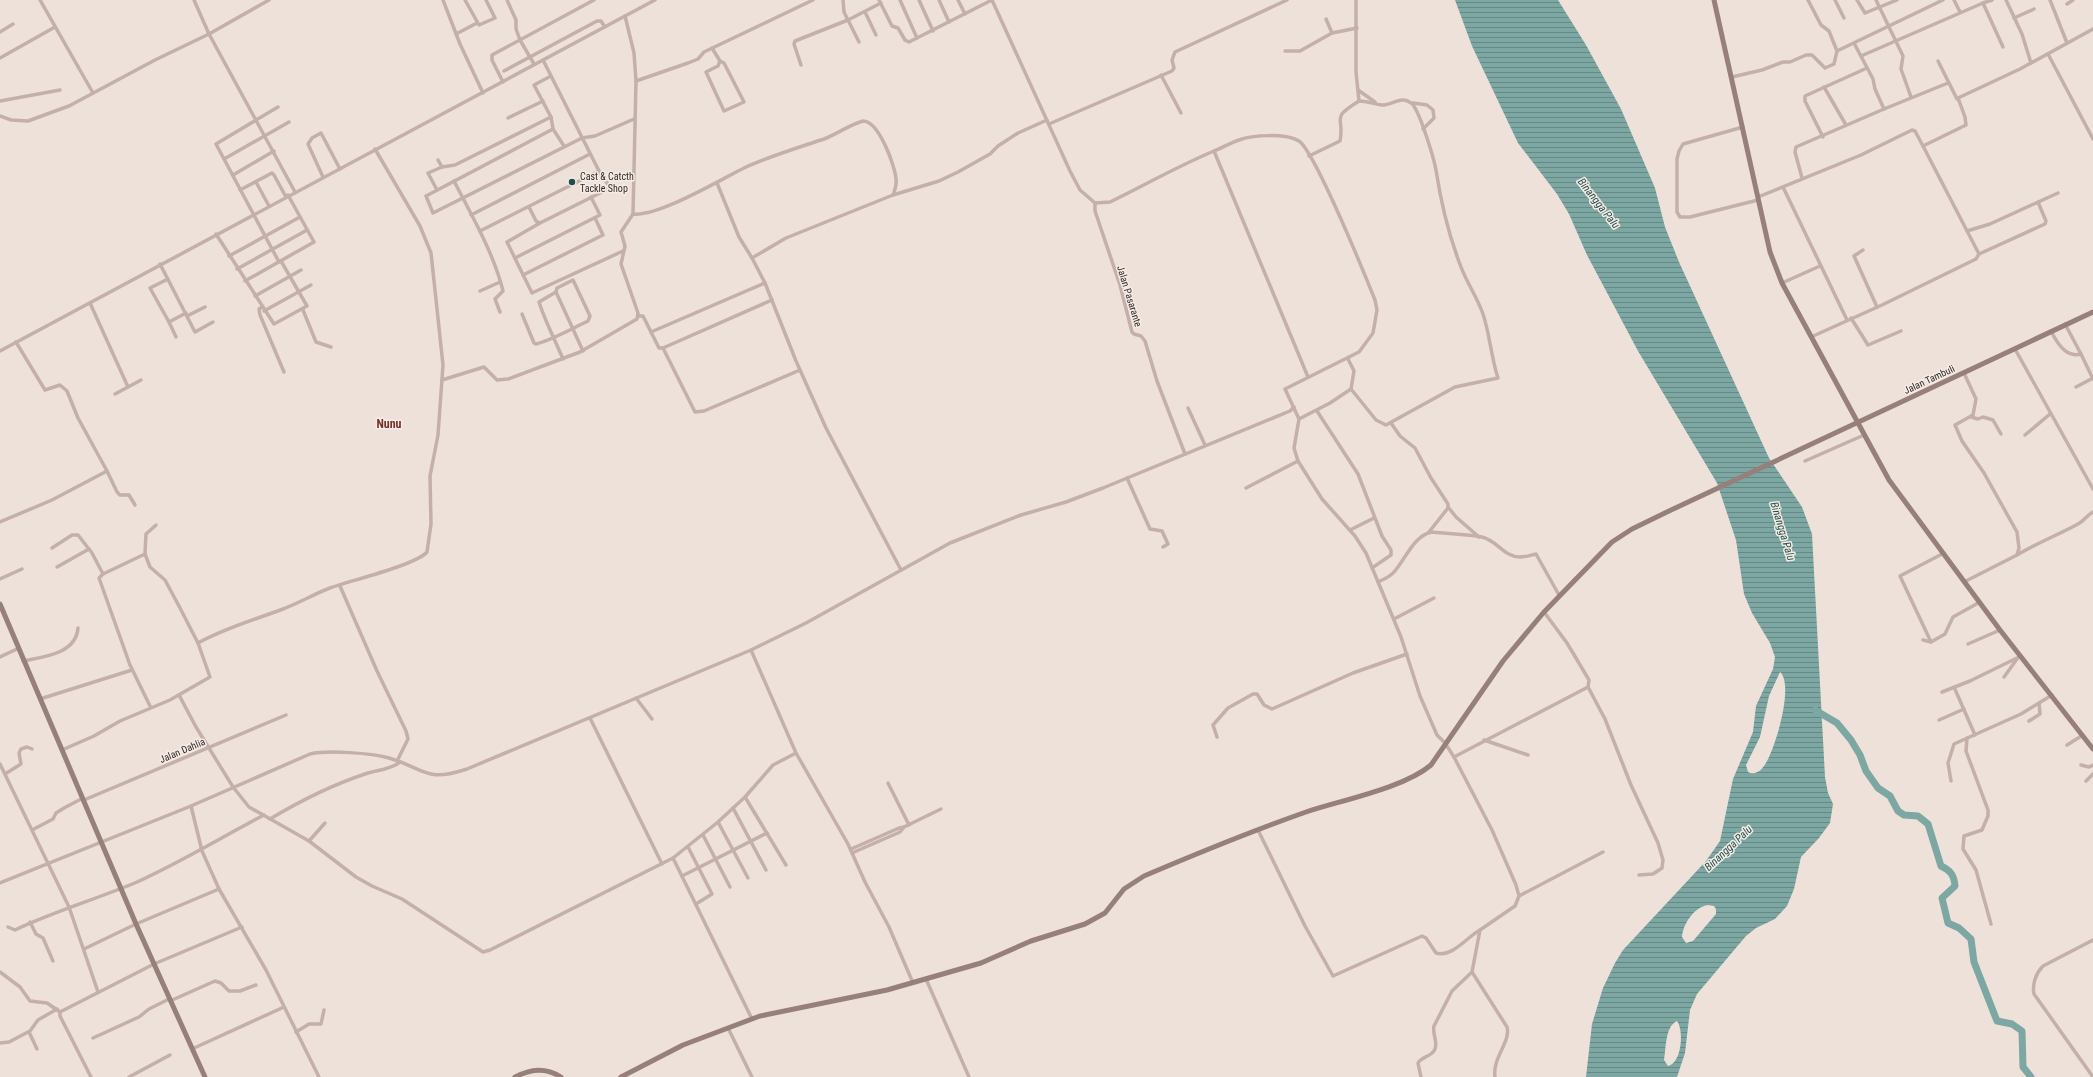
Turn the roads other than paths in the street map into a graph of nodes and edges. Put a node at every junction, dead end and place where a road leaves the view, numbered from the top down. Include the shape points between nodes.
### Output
1 (40, 0) edge
2 (194, 0) edge
3 (269, 0) edge
4 (443, 0) edge
5 (465, 0) edge
6 (486, 0) edge
7 (507, 0) edge
8 (594, 0) edge
9 (655, 0) edge
10 (813, 0) edge
11 (843, 0) edge
12 (900, 0) edge
13 (919, 0) edge
14 (939, 0) edge
15 (958, 0) edge
16 (992, 0) edge
17 (1287, 0) edge
18 (1356, 0) edge
19 (1714, 0) edge
20 (1808, 0) edge
21 (1835, 0) edge
22 (1857, 0) edge
23 (1876, 0) edge
24 (1897, 0) edge
25 (1943, 0) edge
26 (1954, 0) edge
27 (1992, 0) edge
28 (2006, 0) edge
29 (2050, 0) edge
30 (2073, 0) edge
31 (880, 1) edge
32 (1983, 3) junction
33 (2067, 4) dead end
34 (1880, 8) junction
35 (2034, 9) dead end
36 (865, 12) junction
37 (1960, 12) junction
38 (965, 14) junction
39 (625, 16) junction
40 (1844, 18) dead end
41 (2014, 18) junction
42 (848, 20) junction
43 (1326, 20) dead end
44 (949, 22) junction
45 (477, 23) junction
46 (13, 24) dead end
47 (1887, 26) junction
48 (55, 27) junction
49 (605, 27) junction
50 (1357, 28) junction
51 (2093, 29) edge
52 (933, 31) junction
53 (0, 32) edge
54 (1332, 33) junction
55 (209, 34) junction
56 (456, 34) junction
57 (876, 35) dead end
58 (917, 38) junction
59 (520, 40) junction
60 (1896, 40) junction
61 (859, 42) dead end
62 (1854, 43) junction
63 (2067, 44) junction
64 (2003, 47) dead end
65 (712, 48) junction
66 (1285, 51) dead end
67 (1837, 51) junction
68 (2048, 54) junction
69 (1861, 56) junction
70 (530, 57) junction
71 (0, 58) edge
72 (543, 60) junction
73 (720, 61) junction
74 (1938, 61) dead end
75 (2031, 63) junction
76 (534, 64) junction
77 (802, 65) dead end
78 (1867, 68) junction
79 (504, 71) dead end
80 (1161, 75) junction
81 (551, 76) junction
82 (1732, 77) junction
83 (636, 81) junction
84 (503, 82) junction
85 (1948, 83) junction
86 (1824, 87) junction
87 (60, 90) dead end
88 (1358, 90) junction
89 (93, 93) junction
90 (483, 93) junction
91 (1911, 97) junction
92 (1957, 99) junction
93 (543, 101) junction
94 (1359, 101) junction
95 (0, 102) edge
96 (1376, 102) junction
97 (1413, 103) junction
98 (278, 107) dead end
99 (1884, 109) junction
100 (1181, 113) dead end
101 (0, 116) edge
102 (551, 117) junction
103 (508, 118) dead end
104 (634, 119) junction
105 (256, 120) junction
106 (289, 122) dead end
107 (1048, 122) junction
108 (1846, 125) junction
109 (1744, 127) junction
110 (553, 129) junction
111 (1423, 129) junction
112 (265, 136) junction
113 (1823, 137) junction
114 (582, 138) junction
115 (2093, 139) edge
116 (564, 146) junction
117 (1924, 146) junction
118 (375, 149) junction
119 (274, 151) junction
120 (1214, 151) junction
121 (590, 154) junction
122 (1309, 156) junction
123 (224, 159) junction
124 (438, 160) dead end
125 (442, 167) junction
126 (340, 169) junction
127 (599, 171) junction
128 (428, 174) junction
129 (233, 175) junction
130 (323, 176) junction
131 (423, 176) dead end
132 (1802, 178) junction
133 (454, 181) junction
134 (256, 182) junction
135 (717, 183) junction
136 (1783, 187) junction
137 (240, 190) junction
138 (437, 190) junction
139 (295, 192) junction
140 (2058, 193) dead end
141 (893, 195) junction
142 (287, 196) junction
143 (591, 197) junction
144 (462, 198) junction
145 (1758, 198) junction
146 (2038, 202) junction
147 (1095, 203) junction
148 (269, 206) junction
149 (529, 207) junction
150 (252, 214) junction
151 (633, 214) junction
152 (471, 215) junction
153 (300, 217) junction
154 (595, 218) junction
155 (540, 223) junction
156 (307, 230) junction
157 (480, 231) junction
158 (1967, 231) junction
159 (216, 234) junction
160 (264, 236) junction
161 (271, 249) junction
162 (624, 250) junction
163 (1863, 250) dead end
164 (1979, 254) junction
165 (230, 256) junction
166 (515, 258) junction
167 (752, 258) junction
168 (280, 262) junction
169 (160, 264) junction
170 (1820, 266) junction
171 (237, 269) junction
172 (301, 270) dead end
173 (523, 275) junction
174 (290, 276) junction
175 (168, 279) junction
176 (245, 281) junction
177 (500, 282) junction
178 (1782, 282) junction
179 (765, 283) junction
180 (311, 285) dead end
181 (299, 291) junction
182 (480, 291) dead end
183 (556, 292) junction
184 (255, 296) junction
185 (772, 300) junction
186 (90, 303) junction
187 (205, 307) dead end
188 (262, 307) junction
189 (1877, 307) junction
190 (303, 310) junction
191 (264, 311) junction
192 (500, 312) dead end
193 (2093, 312) edge
194 (522, 314) dead end
195 (186, 315) junction
196 (638, 316) junction
197 (1850, 319) junction
198 (169, 322) junction
199 (213, 322) dead end
200 (2065, 324) junction
201 (572, 328) junction
202 (1901, 331) dead end
203 (2051, 331) junction
204 (651, 332) junction
205 (176, 337) dead end
206 (554, 337) junction
207 (1811, 337) junction
208 (16, 342) junction
209 (331, 347) dead end
210 (663, 348) junction
211 (2015, 349) junction
212 (0, 351) edge
213 (583, 351) junction
214 (2081, 354) junction
215 (563, 359) junction
216 (1348, 359) junction
217 (800, 370) junction
218 (284, 372) dead end
219 (1964, 373) junction
220 (1308, 377) junction
221 (2093, 378) edge
222 (141, 380) dead end
223 (442, 380) junction
224 (128, 387) junction
225 (2076, 387) dead end
226 (1351, 389) junction
227 (115, 394) dead end
228 (1294, 407) junction
229 (1188, 408) dead end
230 (1317, 410) junction
231 (2050, 414) junction
232 (1972, 417) junction
233 (1299, 419) junction
234 (1391, 423) junction
235 (1857, 423) junction
236 (2001, 434) dead end
237 (2025, 435) dead end
238 (1864, 436) junction
239 (1205, 445) junction
240 (1185, 454) junction
241 (1298, 461) junction
242 (1805, 461) dead end
243 (107, 471) junction
244 (1127, 478) junction
245 (1246, 488) dead end
246 (2093, 489) edge
247 (135, 505) dead end
248 (1448, 507) junction
249 (2093, 512) edge
250 (1374, 518) junction
251 (0, 522) edge
252 (156, 525) dead end
253 (1350, 530) junction
254 (1428, 533) junction
255 (1479, 537) junction
256 (1163, 547) dead end
257 (52, 548) dead end
258 (89, 549) junction
259 (1944, 553) junction
260 (145, 554) junction
261 (2017, 555) junction
262 (57, 567) dead end
263 (1372, 568) junction
264 (22, 569) dead end
265 (901, 570) junction
266 (102, 574) junction
267 (0, 579) edge
268 (1378, 582) junction
269 (1964, 582) junction
270 (340, 586) junction
271 (1559, 595) junction
272 (1434, 598) dead end
273 (1980, 602) junction
274 (0, 604) edge
275 (1544, 612) junction
276 (1394, 619) junction
277 (78, 628) dead end
278 (2000, 630) junction
279 (1923, 640) dead end
280 (1931, 642) junction
281 (198, 643) junction
282 (1968, 644) dead end
283 (17, 649) junction
284 (751, 650) junction
285 (1407, 654) junction
286 (0, 657) edge
287 (2020, 657) junction
288 (23, 661) junction
289 (132, 670) junction
290 (2004, 678) dead end
291 (1588, 687) junction
292 (1954, 687) junction
293 (1942, 692) dead end
294 (179, 695) junction
295 (2052, 695) junction
296 (636, 698) junction
297 (40, 699) junction
298 (2039, 703) junction
299 (151, 708) junction
300 (1964, 709) junction
301 (286, 715) dead end
302 (590, 718) junction
303 (652, 719) dead end
304 (1939, 720) dead end
305 (2029, 721) dead end
306 (1976, 735) junction
307 (2083, 735) junction
308 (1217, 737) dead end
309 (1967, 738) junction
310 (1484, 740) junction
311 (1445, 743) junction
312 (2067, 746) dead end
313 (208, 748) junction
314 (32, 749) dead end
315 (2093, 749) edge
316 (62, 750) junction
317 (796, 753) junction
318 (1528, 755) dead end
319 (1454, 757) junction
320 (399, 762) junction
321 (0, 764) edge
322 (2081, 765) dead end
323 (2093, 765) edge
324 (5, 774) junction
325 (2093, 774) edge
326 (1951, 781) dead end
327 (2086, 781) dead end
328 (888, 783) dead end
329 (233, 787) junction
330 (745, 797) junction
331 (84, 799) junction
332 (191, 806) junction
333 (733, 808) junction
334 (941, 809) dead end
335 (264, 815) junction
336 (270, 819) junction
337 (718, 822) junction
338 (325, 823) dead end
339 (909, 825) junction
340 (904, 827) junction
341 (32, 830) junction
342 (1258, 830) junction
343 (767, 833) junction
344 (703, 835) junction
345 (309, 841) junction
346 (750, 842) junction
347 (102, 843) junction
348 (688, 847) junction
349 (851, 849) junction
350 (202, 850) junction
351 (734, 850) junction
352 (1602, 852) dead end
353 (852, 853) junction
354 (673, 858) junction
355 (716, 859) junction
356 (49, 863) junction
357 (662, 864) junction
358 (786, 865) dead end
359 (698, 868) junction
360 (766, 870) dead end
361 (1639, 875) dead end
362 (682, 876) junction
363 (748, 878) dead end
364 (0, 883) edge
365 (730, 887) dead end
366 (121, 888) junction
367 (219, 889) junction
368 (1519, 896) junction
369 (696, 904) junction
370 (69, 907) junction
371 (30, 922) junction
372 (136, 924) junction
373 (1991, 924) dead end
374 (242, 927) junction
375 (8, 928) dead end
376 (1480, 930) junction
377 (2093, 940) edge
378 (84, 949) junction
379 (53, 961) dead end
380 (154, 964) junction
381 (0, 972) edge
382 (1472, 972) junction
383 (926, 979) junction
384 (913, 983) junction
385 (256, 985) dead end
386 (98, 992) junction
387 (169, 1000) junction
388 (284, 1007) junction
389 (58, 1010) junction
390 (324, 1010) dead end
391 (752, 1019) junction
392 (728, 1028) junction
393 (28, 1032) junction
394 (296, 1032) junction
395 (93, 1038) dead end
396 (0, 1043) edge
397 (37, 1049) dead end
398 (192, 1049) junction
399 (170, 1055) dead end
400 (91, 1077) edge
401 (129, 1077) edge
402 (205, 1077) edge
403 (318, 1077) edge
404 (515, 1077) edge
405 (561, 1077) edge
406 (621, 1077) edge
407 (752, 1077) edge
408 (969, 1077) edge
409 (1421, 1077) edge
410 (1495, 1077) edge
411 (2093, 1077) edge

1 - 48 street
2 - 55 street
3 - 55 street
4 - 56 street
5 - 45 street
6 - 45 street via 495,18 479,26
7 - 59 street via 516,20
8 - 59 street
9 - 39 street
10 - 65 street
11 - 42 street
12 - 58 street
13 - 52 street
14 - 44 street
15 - 38 street
16 - 38 street
16 - 107 street
17 - 80 street via 1175,52 1172,60 1174,68
18 - 50 street
19 - 82 street
20 - 67 street via 1821,25 1829,31
21 - 40 street
22 - 34 street via 1865,13
23 - 34 street
24 - 34 street
25 - 47 street
26 - 37 street
27 - 32 street
28 - 41 street
29 - 63 street
30 - 33 street
31 - 36 street
31 - 58 street via 891,25 899,29 906,42
32 - 37 street
32 - 64 street
34 - 47 street
35 - 41 street
36 - 42 street
36 - 57 street
37 - 60 street
38 - 44 street
39 - 49 street
39 - 83 street via 634,53
41 - 75 street
42 - 61 street
42 - 77 street via 795,41
43 - 54 street
44 - 52 street
45 - 56 street
46 - 53 street
47 - 60 street
47 - 62 street
48 - 71 street
48 - 89 street
49 - 70 street via 598,21
49 - 72 street
50 - 54 street
50 - 88 street
51 - 63 street
52 - 58 street
54 - 66 street via 1300,51
55 - 89 street
55 - 105 street
56 - 90 street
59 - 70 street
59 - 84 street via 491,56
60 - 69 street
60 - 91 street via 1903,56 1901,69
62 - 67 street
62 - 69 street
63 - 68 street
65 - 73 street
65 - 83 street via 698,59
67 - 82 street via 1836,62 1828,68 1823,67 1812,55 1806,54 1790,62
68 - 75 street
68 - 115 street
69 - 78 street
70 - 76 street
70 - 79 street
72 - 76 street
72 - 81 street
73 - 73 street via 724,63 744,102 724,111 706,72 718,66
74 - 85 street
75 - 92 street
76 - 84 street
78 - 86 street
78 - 99 street
80 - 100 street
80 - 107 street
81 - 93 street via 534,84
81 - 114 street
82 - 109 street
83 - 104 street
84 - 90 street
85 - 91 street
85 - 92 street
86 - 108 street
86 - 113 street via 1804,98
87 - 95 street
88 - 94 street
88 - 96 street
89 - 101 street via 69,106 28,121 11,120
90 - 118 street
91 - 99 street
92 - 117 street via 1966,125
93 - 102 street
93 - 103 street
94 - 96 street
94 - 122 street via 1342,112 1338,143
96 - 97 street via 1383,105 1404,100
97 - 111 street
97 - 111 street via 1427,105 1433,110 1434,118
98 - 105 street
99 - 108 street
102 - 110 street
102 - 125 street via 455,165
104 - 114 street via 595,136
104 - 151 street
105 - 112 street
105 - 123 street via 216,143
106 - 112 street
107 - 141 street via 1018,133 990,154 939,181
107 - 147 street via 1078,186 1085,196
108 - 113 street
109 - 145 street
109 - 145 street via 1684,144 1677,159 1678,212 1680,217 1690,217
110 - 116 street
110 - 133 street
111 - 234 street via 1434,156 1438,190 1454,247 1483,315 1492,362 1498,378 1455,386
112 - 119 street
112 - 123 street
113 - 132 street via 1796,147
114 - 116 street
114 - 121 street
116 - 144 street
117 - 132 street via 1912,130 1861,155
117 - 158 street
118 - 126 street
118 - 223 street via 420,226 431,253 442,347
119 - 129 street
119 - 139 street
120 - 122 street via 1248,137 1277,137 1297,140
120 - 147 street via 1110,202
120 - 220 street
121 - 127 street
121 - 152 street
122 - 216 street via 1334,206 1377,306 1373,333 1359,352
123 - 129 street
124 - 125 street
125 - 128 street
126 - 130 street
126 - 130 street via 321,133 308,144
127 - 143 street via 609,188
127 - 149 street
128 - 131 street
128 - 138 street
129 - 137 street
130 - 139 street
132 - 136 street
133 - 138 street
133 - 144 street
134 - 137 street
134 - 142 street via 273,174
134 - 148 street
135 - 141 street via 760,162 866,121 873,126 889,153 896,178
135 - 151 street via 648,212
135 - 167 street via 739,237
136 - 145 street
136 - 170 street
137 - 150 street
138 - 144 street via 426,196 433,212
139 - 142 street
140 - 146 street
141 - 167 street via 786,238
142 - 148 street
142 - 153 street
143 - 154 street via 600,215
143 - 155 street
144 - 152 street
145 - 178 street via 1770,252
146 - 158 street via 1990,224
146 - 164 street via 2045,224
147 - 240 street, Jalan Pasarante via 1095,211 1120,285 1132,332 1145,341 1157,381
148 - 150 street
149 - 155 street via 536,221
149 - 157 street
150 - 159 street
150 - 160 street
151 - 162 street via 621,232
152 - 157 street
153 - 156 street
153 - 160 street
154 - 166 street
154 - 173 street via 603,235
155 - 166 street via 508,240
156 - 161 street
156 - 168 street via 313,243
157 - 177 street
158 - 164 street
159 - 165 street
159 - 169 street
160 - 161 street
160 - 165 street
161 - 168 street
161 - 171 street
162 - 173 street via 532,293
162 - 196 street via 621,264
163 - 189 street via 1854,256
164 - 189 street via 1970,263
165 - 171 street
166 - 173 street
167 - 179 street
168 - 174 street
168 - 176 street
169 - 175 street
169 - 186 street
170 - 178 street
170 - 197 street
171 - 176 street
172 - 174 street
174 - 181 street
174 - 184 street
175 - 195 street
175 - 198 street via 150,288
176 - 184 street
177 - 182 street
177 - 192 street via 503,291 495,299
178 - 207 street
179 - 185 street
179 - 204 street
180 - 181 street
181 - 190 street via 307,305
181 - 191 street
183 - 201 street
183 - 201 street via 557,288 573,280 590,318
183 - 206 street via 539,302
184 - 188 street
185 - 210 street
185 - 217 street
186 - 208 street
186 - 224 street
187 - 195 street
188 - 191 street
188 - 218 street via 259,309 260,315
189 - 197 street
190 - 191 street via 274,324
190 - 209 street via 316,342
193 - 200 street, Jalan Tambuli
194 - 206 street via 535,344
195 - 198 street
195 - 199 street via 195,332
196 - 204 street via 643,316
196 - 213 street via 635,322
197 - 202 street via 1868,345
197 - 207 street
198 - 205 street
200 - 203 street, Jalan Tambuli
200 - 214 street
201 - 206 street
201 - 213 street
203 - 211 street, Jalan Tambuli
203 - 214 street via 2064,351
204 - 210 street via 659,348
206 - 215 street
207 - 235 street
208 - 212 street
208 - 243 street via 45,390 60,385 67,391 78,418
210 - 217 street via 695,412 704,411
211 - 219 street, Jalan Tambuli
211 - 231 street
213 - 215 street
214 - 221 street
215 - 223 street via 500,381 484,367
216 - 220 street
216 - 226 street via 1354,372
217 - 265 street via 838,454
219 - 232 street via 1976,399
219 - 235 street, Jalan Tambuli
220 - 228 street via 1285,389
221 - 225 street
222 - 224 street
223 - 270 street via 438,435 430,476 431,524 427,552 420,557
224 - 227 street
226 - 230 street
226 - 234 street via 1376,420 1382,424
228 - 233 street
228 - 239 street via 1290,411
229 - 239 street
230 - 233 street
230 - 250 street via 1358,474
231 - 237 street
231 - 246 street
232 - 236 street via 1993,420
232 - 261 street via 1956,426 1962,441 1984,473 2017,532
233 - 241 street via 1294,448
234 - 248 street via 1400,436 1415,448
235 - 238 street
235 - 271 street, Jalan Tambuli via 1619,537
238 - 242 street
238 - 259 street via 1889,480
239 - 240 street
240 - 244 street
241 - 245 street
241 - 253 street via 1322,499
243 - 247 street via 117,492 120,495 129,495
243 - 251 street via 52,500
244 - 256 street via 1150,529 1164,533 1168,544
244 - 265 street via 1066,502 970,534
248 - 254 street
248 - 255 street
249 - 261 street via 2081,522
250 - 253 street
250 - 263 street via 1392,553
252 - 260 street via 146,534
253 - 263 street via 1361,544
254 - 255 street
254 - 268 street via 1405,555 1395,571
255 - 271 street via 1491,541 1508,555 1521,557 1536,554
257 - 258 street via 75,535 79,536
258 - 262 street
258 - 266 street
259 - 269 street
259 - 280 street via 1900,576
260 - 266 street
260 - 281 street via 150,567 162,576 168,586
261 - 269 street
263 - 268 street
264 - 267 street
265 - 284 street via 806,623
266 - 289 street via 99,578
268 - 276 street
269 - 273 street
270 - 281 street via 283,609 236,624
270 - 320 street via 406,731 408,739
271 - 275 street, Jalan Tambuli
272 - 276 street
273 - 278 street
273 - 280 street via 1953,617 1947,633
274 - 283 street
275 - 291 street via 1581,664 1589,680
275 - 311 street, Jalan Tambuli via 1503,661
276 - 285 street
277 - 288 street via 73,641 65,650
278 - 282 street
278 - 287 street
279 - 280 street
281 - 294 street via 210,677
283 - 286 street
283 - 288 street
284 - 296 street
284 - 317 street
285 - 308 street via 1353,673 1272,709 1264,705 1257,694 1253,694 1222,712 1213,725
285 - 311 street via 1423,705 1436,735
287 - 290 street
287 - 292 street
287 - 295 street
288 - 297 street
289 - 297 street
289 - 299 street
291 - 310 street
291 - 361 street via 1605,719 1630,785 1656,836 1662,855 1662,868 1656,873
292 - 293 street
292 - 300 street
294 - 299 street
294 - 313 street
295 - 298 street
295 - 307 street
296 - 302 street
296 - 303 street
297 - 316 street
298 - 305 street via 2040,714
298 - 306 street
299 - 316 street
300 - 304 street
300 - 306 street
301 - 313 street, Jalan Dahlia
302 - 320 street via 453,774 432,775
302 - 357 street
306 - 309 street
307 - 312 street
307 - 315 street
309 - 326 street via 1952,746 1948,768
309 - 373 street via 1966,751 1988,816 1982,830 1964,836 1963,849 1976,870
310 - 318 street
310 - 319 street
311 - 319 street
311 - 342 street, Jalan Tambuli via 1432,765 1420,773
313 - 329 street
313 - 331 street, Jalan Dahlia
314 - 324 street via 21,749 21,764
316 - 331 street
317 - 330 street via 773,765
317 - 349 street
319 - 368 street via 1492,830
320 - 329 street via 377,756 318,752
320 - 336 street via 395,766 366,773 337,785
321 - 324 street
322 - 323 street
324 - 341 street
325 - 327 street
328 - 339 street
329 - 332 street
329 - 335 street via 249,807
330 - 333 street
330 - 343 street
331 - 341 street, Jalan Dahlia via 64,808 56,813 53,819
331 - 347 street
332 - 347 street
332 - 350 street
333 - 337 street
333 - 346 street
334 - 339 street
335 - 336 street
335 - 350 street
336 - 345 street
337 - 344 street
337 - 351 street
338 - 345 street
339 - 340 street
340 - 349 street
340 - 353 street via 900,832
341 - 356 street
342 - 376 street via 1305,926 1333,976 1422,936 1436,953 1444,953
342 - 383 street, Jalan Tambuli via 1136,880 1124,889 1105,913 1091,922 1031,940 981,963
343 - 346 street
343 - 358 street
344 - 348 street
344 - 355 street
345 - 357 street via 356,877 402,899 482,952
346 - 351 street
346 - 360 street
347 - 356 street
347 - 366 street
348 - 354 street
348 - 359 street
349 - 353 street
350 - 366 street
350 - 367 street
351 - 355 street
351 - 363 street
352 - 368 street
353 - 384 street via 889,927
354 - 357 street
354 - 362 street
355 - 359 street
355 - 365 street
356 - 364 street
356 - 370 street
359 - 362 street
359 - 369 street via 712,894
362 - 369 street
366 - 370 street
366 - 372 street
367 - 372 street
367 - 374 street
368 - 376 street via 1513,908
369 - 391 street
370 - 371 street
370 - 378 street
371 - 375 street via 15,930
371 - 379 street via 36,934 43,938
372 - 378 street
372 - 380 street
374 - 380 street
374 - 388 street
376 - 382 street
377 - 411 street via 2043,966 2037,971 2032,987 2034,994
378 - 386 street
380 - 386 street
380 - 387 street
381 - 389 street via 23,990 30,1001 47,1003
382 - 409 street via 1452,991 1434,1026 1436,1048 1418,1064
382 - 410 street via 1509,1031 1494,1070
383 - 384 street, Jalan Tambuli
383 - 408 street
384 - 391 street, Jalan Tambuli via 867,995 769,1013
385 - 387 street via 240,991 229,991 221,983 215,982
386 - 389 street
387 - 395 street
387 - 398 street
388 - 394 street
388 - 398 street
389 - 393 street via 38,1020
389 - 400 street
390 - 394 street via 321,1024 309,1024
391 - 392 street, Jalan Tambuli
392 - 406 street, Jalan Tambuli via 669,1051
392 - 407 street
393 - 396 street via 9,1042
393 - 397 street
394 - 403 street
398 - 402 street
399 - 401 street
404 - 405 street via 539,1070 553,1072

